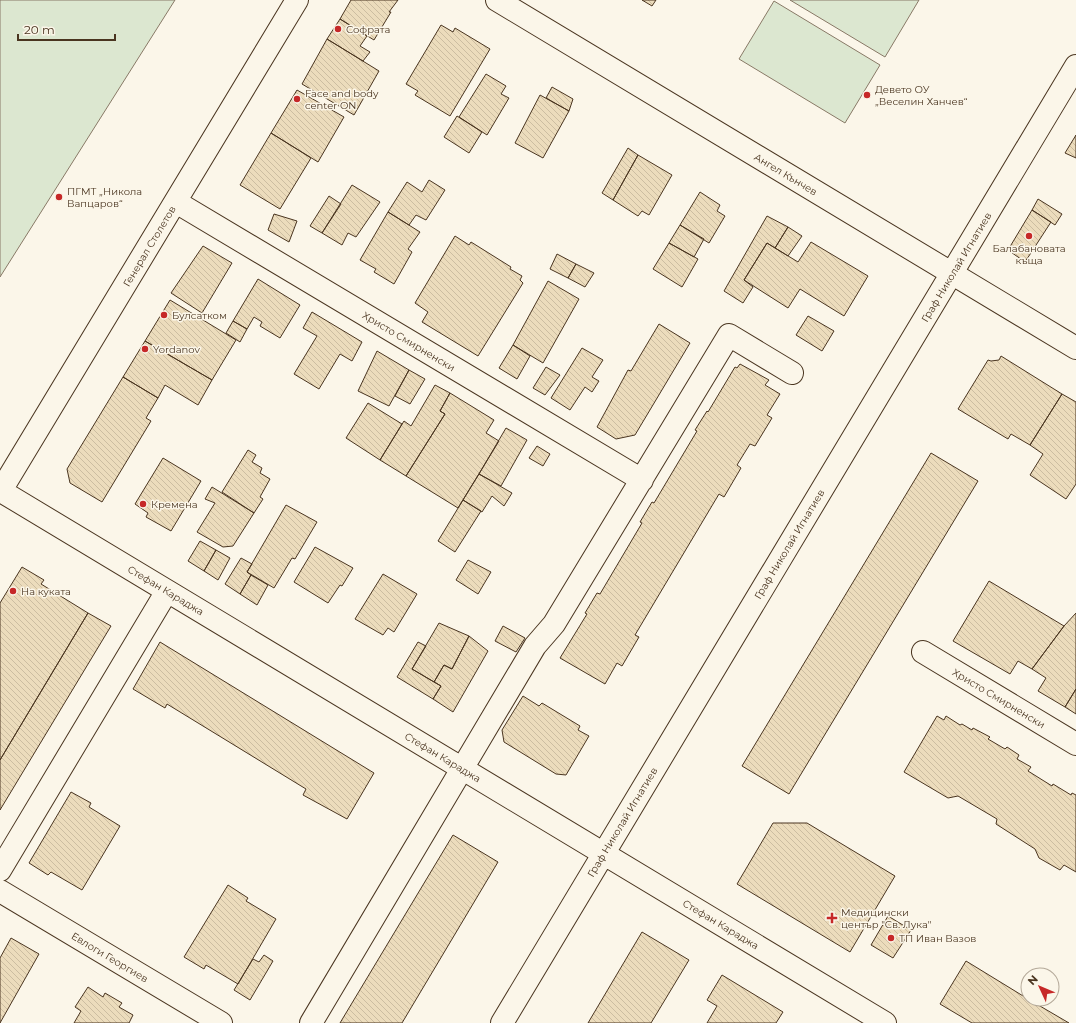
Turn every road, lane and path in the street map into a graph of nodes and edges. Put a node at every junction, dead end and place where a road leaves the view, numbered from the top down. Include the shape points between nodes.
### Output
1 (297, 0) edge
2 (497, 0) edge
3 (1076, 66) edge
4 (176, 202) junction
5 (952, 273) junction
6 (1076, 348) edge
7 (792, 373) dead end
8 (642, 480) junction
9 (0, 491) edge
10 (167, 591) junction
11 (923, 652) dead end
12 (1076, 744) edge
13 (462, 768) junction
14 (603, 854) junction
15 (0, 870) edge
16 (0, 890) edge
17 (221, 1023) edge
18 (311, 1023) edge
19 (502, 1023) edge
20 (885, 1023) edge

1 - 4 street, Генерал Столетов
2 - 5 street, Ангел Кънчев
3 - 5 street, Граф Николай Игнатиев
4 - 8 street, Христо Смирненски
4 - 9 street, Генерал Столетов
5 - 6 street, Ангел Кънчев
5 - 14 street, Граф Николай Игнатиев
7 - 8 street via 729,335
8 - 13 street via 554,624 535,646
9 - 10 street, Стефан Караджа
10 - 13 street, Стефан Караджа
10 - 15 street
11 - 12 street, Христо Смирненски
13 - 14 street, Стефан Караджа
13 - 18 street
14 - 19 street, Граф Николай Игнатиев
14 - 20 street, Стефан Караджа
16 - 17 street, Евлоги Георгиев

